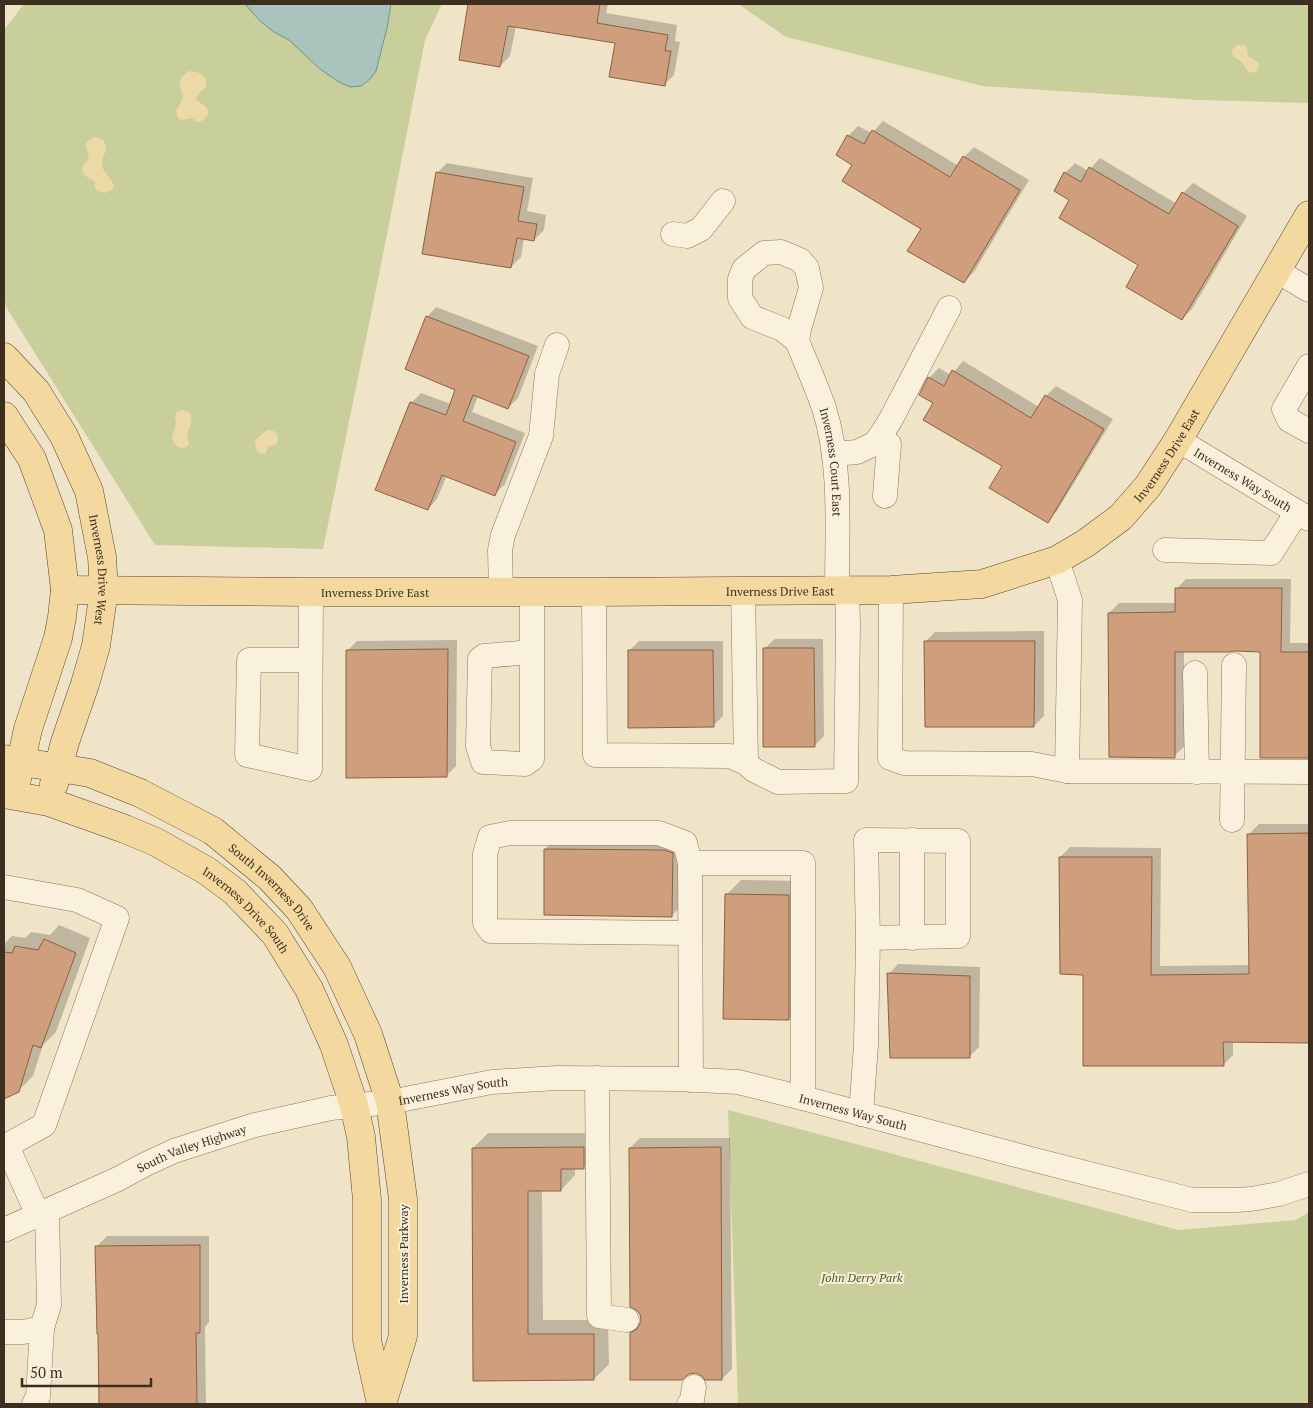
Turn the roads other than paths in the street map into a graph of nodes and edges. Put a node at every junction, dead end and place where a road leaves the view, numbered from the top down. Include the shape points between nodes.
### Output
1 (723, 200) dead end
2 (1309, 215) edge
3 (673, 234) dead end
4 (1277, 271) junction
5 (1309, 290) edge
6 (949, 308) dead end
7 (797, 341) dead end
8 (557, 345) dead end
9 (4, 357) edge
10 (1309, 366) edge
11 (4, 416) edge
12 (1309, 431) edge
13 (879, 438) junction
14 (1178, 440) junction
15 (834, 454) junction
16 (885, 496) dead end
17 (1303, 516) edge
18 (1165, 550) dead end
19 (1057, 560) junction
20 (65, 590) junction
21 (104, 590) junction
22 (744, 590) junction
23 (842, 590) junction
24 (891, 590) junction
25 (311, 592) junction
26 (501, 592) junction
27 (532, 592) junction
28 (594, 592) junction
29 (532, 652) junction
30 (310, 660) junction
31 (1234, 665) dead end
32 (1195, 673) dead end
33 (12, 760) edge
34 (746, 763) junction
35 (58, 768) junction
36 (1067, 771) junction
37 (1197, 772) junction
38 (1233, 772) junction
39 (1309, 772) edge
40 (9, 795) edge
41 (49, 802) junction
42 (1232, 820) dead end
43 (912, 840) junction
44 (690, 863) junction
45 (4, 887) edge
46 (690, 933) junction
47 (868, 938) junction
48 (912, 938) junction
49 (597, 1078) junction
50 (692, 1080) junction
51 (803, 1098) junction
52 (390, 1102) junction
53 (354, 1105) junction
54 (858, 1118) junction
55 (5, 1147) edge
56 (1309, 1184) edge
57 (42, 1213) junction
58 (4, 1230) edge
59 (627, 1320) dead end
60 (42, 1328) junction
61 (4, 1332) edge
62 (34, 1404) edge
63 (382, 1404) edge

1 - 3 street via 701,229 688,236
2 - 4 main road, Inverness Drive East
4 - 5 street
4 - 14 main road, Inverness Drive East
6 - 13 street
7 - 15 street, Inverness Court East via 824,409
8 - 26 street via 547,374 541,436 503,535
9 - 21 main road, Inverness Drive West via 36,391 64,436 89,490 102,557
10 - 12 street via 1284,409 1289,420
11 - 20 main road via 32,459 58,530
13 - 15 street via 876,443 857,452
13 - 16 street via 889,444
14 - 17 street, Inverness Way South
14 - 19 main road, Inverness Drive East via 1148,486 1120,517
15 - 23 street, Inverness Court East
17 - 18 street via 1271,553
19 - 24 main road, Inverness Drive East via 982,584
19 - 36 street via 1070,600
20 - 21 main road, Inverness Drive East
20 - 33 main road via 58,638 28,729
21 - 25 main road, Inverness Drive East
21 - 35 main road, Inverness Drive West via 96,646
22 - 23 main road, Inverness Drive East
22 - 28 main road, Inverness Drive East
22 - 34 street
23 - 24 main road, Inverness Drive East
23 - 34 street, Inverness Court East via 848,634 846,781 778,782
24 - 36 street via 890,758 904,764 1032,764
25 - 26 main road, Inverness Drive East
25 - 30 street
26 - 27 main road, Inverness Drive East
27 - 28 main road, Inverness Drive East
27 - 29 street
28 - 34 street via 595,755 730,756
29 - 29 street via 532,759 525,764 483,762 478,746 480,659
30 - 30 street via 310,769 247,755 249,660
31 - 38 street
32 - 37 street
33 - 35 main road, South Inverness Drive
33 - 40 main road
35 - 41 main road, Inverness Drive West
35 - 52 main road, South Inverness Drive via 90,773 140,793 214,832 270,878 298,909 337,967 368,1034
36 - 37 street
37 - 38 street
38 - 39 street
38 - 42 street
40 - 41 main road, Inverness Drive South
41 - 53 main road, Inverness Drive South via 156,842 207,871 235,892 275,934 309,989 334,1045
43 - 47 street via 866,840
43 - 48 street
43 - 48 street via 958,841 958,936
44 - 46 street
44 - 46 street via 685,843 659,833 510,833 490,837 485,854 485,923 491,930
44 - 51 street via 803,863
45 - 55 street via 77,900 118,918 44,1126
46 - 50 street
47 - 48 street
47 - 54 street via 866,1045
49 - 50 street, Inverness Way South
49 - 52 street, Inverness Way South via 492,1082
49 - 59 street via 599,1316
50 - 51 street, Inverness Way South via 738,1082
51 - 54 street, Inverness Way South
52 - 53 street, South Valley Highway
52 - 63 main road, Inverness Parkway via 403,1199 403,1336
53 - 57 street, South Valley Highway via 255,1126 185,1146
53 - 63 main road, Inverness Parkway via 368,1200 367,1340
54 - 56 street, Inverness Way South via 1192,1200 1251,1199
55 - 57 street
57 - 58 street, South Valley Highway
57 - 60 street via 49,1305
60 - 61 street
60 - 62 street via 38,1397

